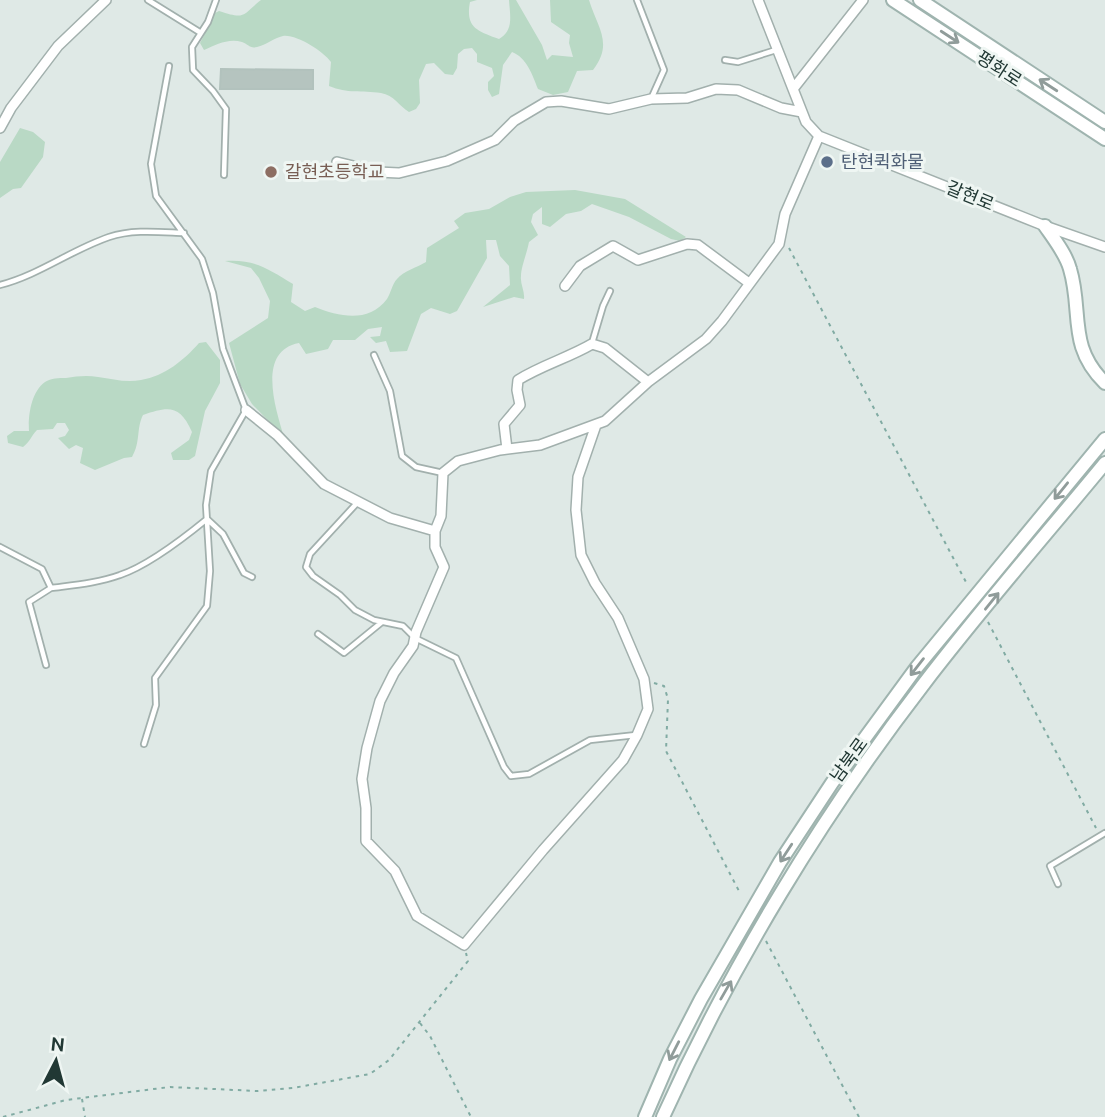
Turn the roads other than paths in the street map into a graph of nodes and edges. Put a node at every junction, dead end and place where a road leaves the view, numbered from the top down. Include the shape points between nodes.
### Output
1 (106, 0) edge
2 (148, 0) edge
3 (216, 0) edge
4 (637, 0) edge
5 (758, 0) edge
6 (863, 0) edge
7 (893, 0) edge
8 (920, 0) edge
9 (201, 33) junction
10 (777, 49) junction
11 (725, 61) dead end
12 (169, 66) dead end
13 (793, 89) junction
14 (651, 99) junction
15 (802, 111) junction
16 (1105, 122) edge
17 (0, 128) edge
18 (819, 135) junction
19 (1105, 139) edge
20 (337, 162) dead end
21 (224, 175) dead end
22 (1045, 226) junction
23 (185, 233) junction
24 (1105, 247) edge
25 (749, 283) junction
26 (0, 285) edge
27 (565, 286) dead end
28 (610, 291) dead end
29 (592, 344) junction
30 (374, 355) dead end
31 (1102, 380) edge
32 (648, 382) junction
33 (1105, 392) edge
34 (246, 410) junction
35 (596, 425) junction
36 (1105, 427) edge
37 (1103, 440) edge
38 (507, 449) junction
39 (1105, 463) edge
40 (443, 473) junction
41 (357, 503) junction
42 (207, 519) junction
43 (435, 531) junction
44 (0, 547) edge
45 (252, 576) dead end
46 (51, 588) junction
47 (383, 621) junction
48 (318, 634) dead end
49 (415, 638) junction
50 (46, 665) dead end
51 (637, 735) junction
52 (144, 744) dead end
53 (1103, 835) edge
54 (1058, 884) dead end
55 (645, 1117) edge
56 (663, 1117) edge

1 - 17 street via 58,46
2 - 9 lane
3 - 9 lane
4 - 14 lane via 664,70
5 - 10 street
6 - 13 street
7 -> 19 main road, 평화로
16 -> 8 main road, 평화로
9 - 21 lane via 192,47 193,70 226,109
10 - 11 lane via 738,62
10 - 13 street
12 - 23 lane via 151,164 156,196
13 - 15 street
14 - 15 street via 738,90 780,108
14 - 20 street via 609,109 546,102 514,121 495,140 447,161 399,173
15 - 18 street
18 - 22 street, 갈현로
18 - 25 street via 785,214 779,244
22 - 24 street, 갈현로
22 - 31 main road via 1070,267 1077,332 1086,358
23 - 26 lane via 143,231 109,237 24,279
23 - 34 lane via 202,259 223,349
25 - 27 street via 698,245 687,244 638,260 613,246 580,265
25 - 32 street via 706,339
28 - 29 lane
29 - 32 street via 605,348
29 - 38 street via 518,380 520,405 504,424
30 - 40 lane via 390,391 401,456 416,467
31 - 33 main road
32 - 35 street
34 - 41 street via 324,484
34 - 42 lane via 211,471
35 - 38 street via 540,445
35 - 51 street via 578,477 576,510 582,555 618,618 643,679 648,709
36 - 37 main road
37 -> 55 main road, 남북로 via 917,667 832,783 701,999
38 - 40 street via 458,461
56 -> 39 main road, 남북로 via 720,1000 828,818 923,685
40 - 43 street via 441,516
41 - 43 street
41 - 47 lane via 310,554 306,567 355,610
42 - 45 lane via 223,534 244,573
42 - 46 lane via 181,541 122,575
42 - 52 lane via 207,606 155,678 156,705
43 - 49 street via 435,547 444,567
44 - 46 lane via 42,569
46 - 50 lane via 29,602
47 - 48 lane via 344,653
47 - 49 lane via 403,626
49 - 51 lane via 456,658 511,776 529,774 590,740
49 - 51 street via 380,701 367,747 362,779 366,841 395,871 418,916 464,945 623,760
53 - 54 lane via 1050,866

